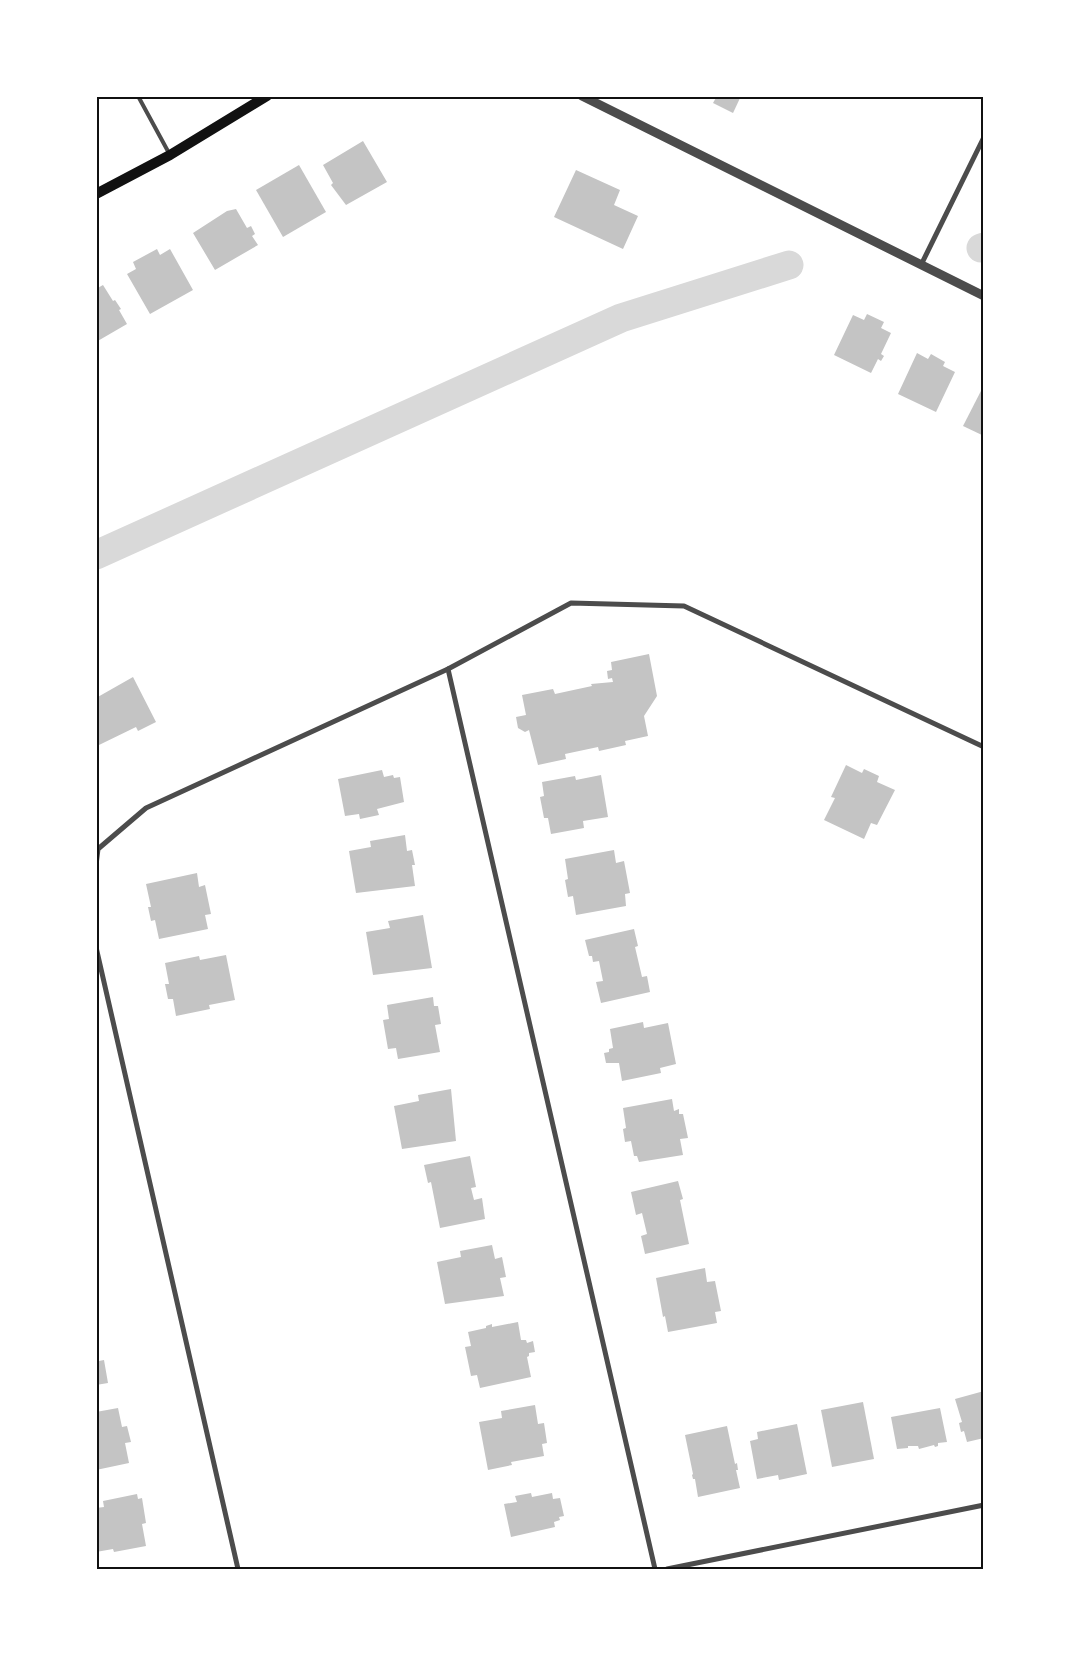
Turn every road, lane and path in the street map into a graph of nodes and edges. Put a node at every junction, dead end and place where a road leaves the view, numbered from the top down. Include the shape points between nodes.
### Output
1 (138, 96) edge
2 (267, 96) edge
3 (582, 96) edge
4 (984, 137) edge
5 (170, 154) junction
6 (96, 194) edge
7 (921, 265) junction
8 (984, 296) edge
9 (448, 669) junction
10 (984, 747) edge
11 (96, 865) edge
12 (96, 947) edge
13 (984, 1505) edge
14 (238, 1569) edge
15 (655, 1569) edge
16 (668, 1569) edge

1 - 5 lane
2 - 5 main road
3 - 7 street
4 - 7 street
5 - 6 main road
7 - 8 street
9 - 10 street via 571,603 684,606
9 - 11 street via 146,808 98,849
9 - 15 street
12 - 14 street
13 - 16 street

